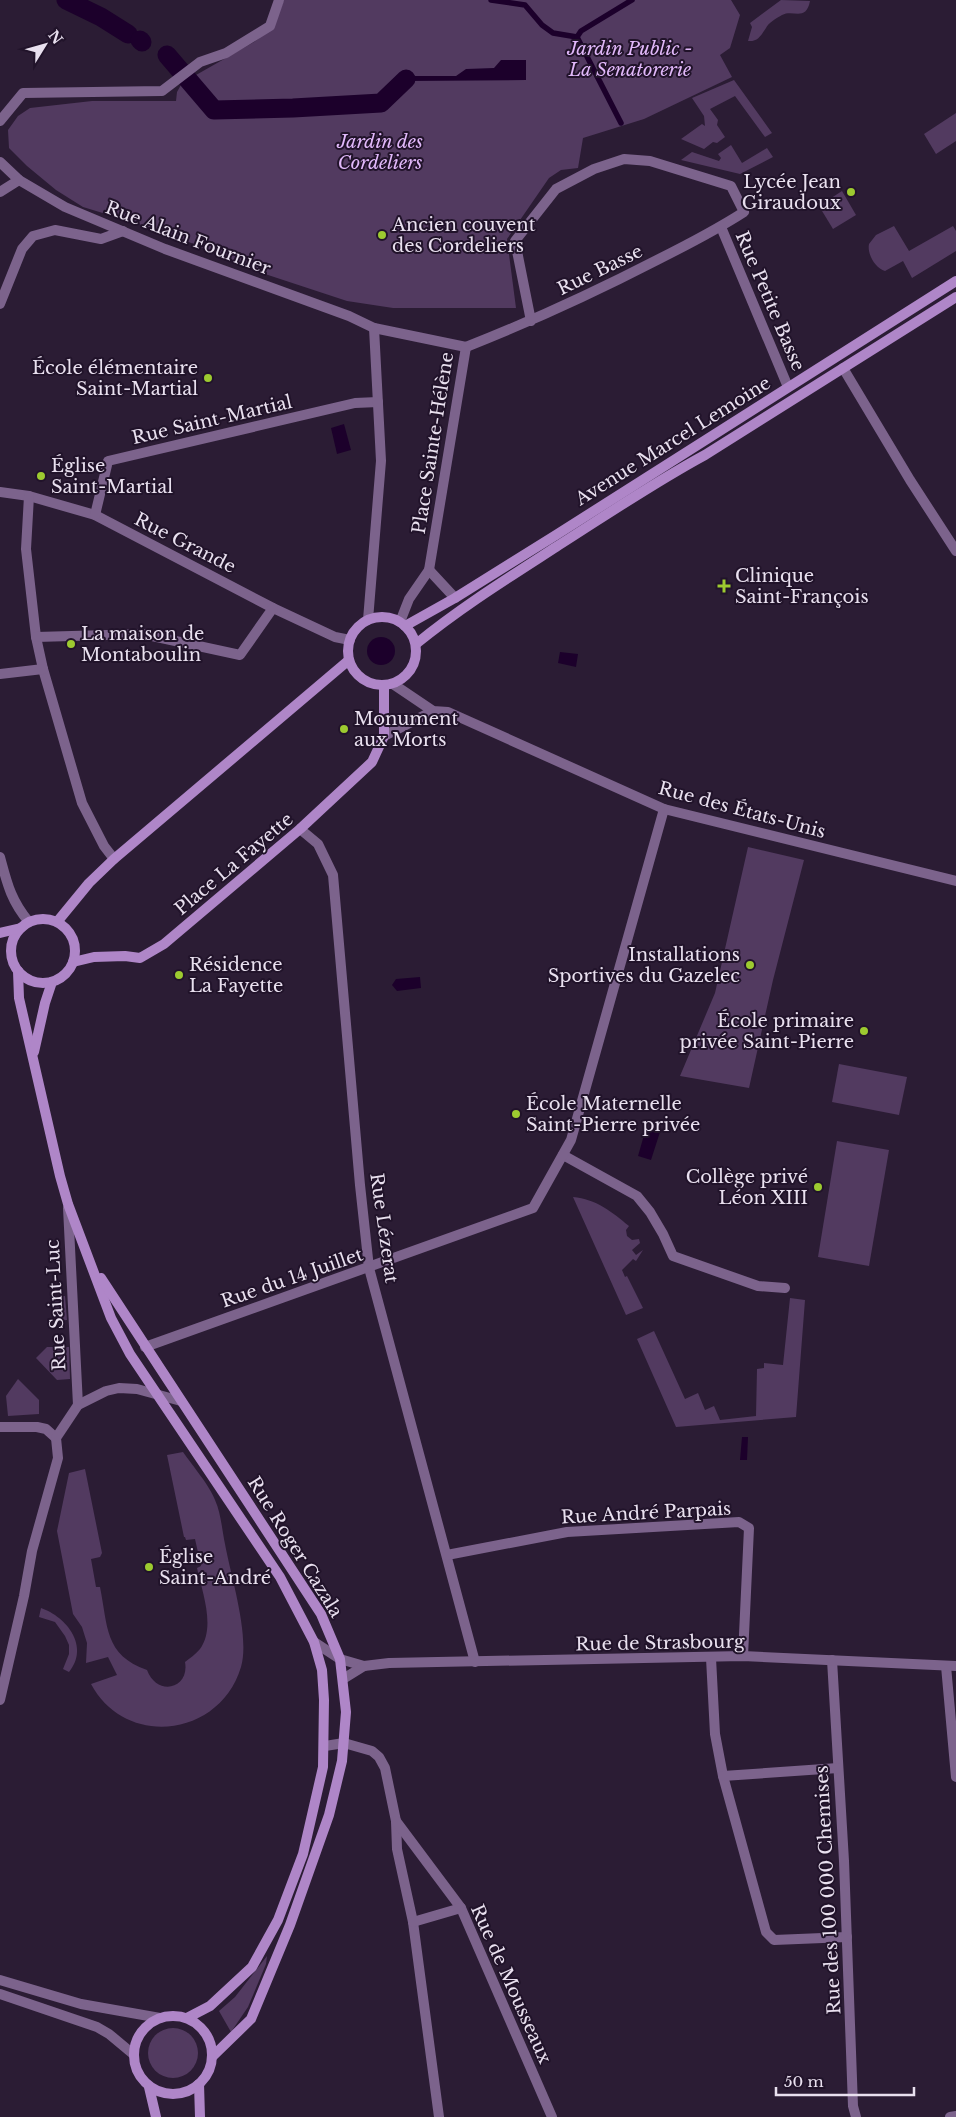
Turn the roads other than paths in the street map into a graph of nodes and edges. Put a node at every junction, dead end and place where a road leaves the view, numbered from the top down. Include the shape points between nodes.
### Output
1 (279, 0) edge
2 (0, 121) edge
3 (0, 162) edge
4 (19, 180) junction
5 (0, 192) edge
6 (721, 227) junction
7 (122, 232) junction
8 (956, 281) edge
9 (956, 297) edge
10 (0, 304) edge
11 (531, 321) junction
12 (374, 328) junction
13 (466, 347) junction
14 (842, 368) junction
15 (788, 387) junction
16 (378, 402) junction
17 (698, 444) junction
18 (705, 455) junction
19 (647, 482) junction
20 (0, 492) edge
21 (29, 496) junction
22 (95, 515) junction
23 (956, 551) edge
24 (429, 570) junction
25 (455, 598) junction
26 (273, 608) junction
27 (368, 620) junction
28 (403, 624) junction
29 (36, 637) junction
30 (350, 640) junction
31 (416, 644) junction
32 (349, 660) junction
33 (42, 669) junction
34 (0, 674) edge
35 (389, 685) junction
36 (433, 711) junction
37 (384, 736) junction
38 (664, 810) junction
39 (300, 829) junction
40 (0, 857) edge
41 (114, 859) junction
42 (3, 876) edge
43 (956, 881) edge
44 (57, 922) junction
45 (25, 925) junction
46 (0, 933) edge
47 (0, 952) edge
48 (12, 956) junction
49 (73, 962) junction
50 (18, 971) junction
51 (52, 982) junction
52 (33, 1056) junction
53 (563, 1155) junction
54 (68, 1204) junction
55 (90, 1260) junction
56 (369, 1268) junction
57 (785, 1288) dead end
58 (145, 1346) junction
59 (130, 1354) joint
60 (157, 1394) junction
61 (181, 1401) junction
62 (78, 1405) junction
63 (0, 1427) edge
64 (56, 1438) junction
65 (447, 1555) junction
66 (314, 1642) junction
67 (744, 1656) junction
68 (711, 1658) junction
69 (340, 1659) junction
70 (832, 1660) junction
71 (475, 1662) junction
72 (364, 1666) junction
73 (951, 1666) edge
74 (343, 1679) junction
75 (0, 1700) edge
76 (344, 1743) junction
77 (325, 1746) junction
78 (838, 1768) junction
79 (723, 1776) junction
80 (956, 1777) edge
81 (396, 1821) junction
82 (461, 1908) junction
83 (413, 1922) junction
84 (847, 1938) junction
85 (0, 1980) edge
86 (0, 1994) edge
87 (160, 2018) junction
88 (187, 2018) junction
89 (133, 2054) junction
90 (212, 2057) junction
91 (199, 2084) junction
92 (149, 2087) junction
93 (956, 2116) edge
94 (156, 2117) edge
95 (200, 2117) edge
96 (439, 2117) edge
97 (552, 2117) edge
98 (856, 2117) edge
99 (950, 2117) edge

1 - 2 street via 270,26 226,54 200,62 162,91 23,93
3 - 4 street, Rue Alain Fournier
4 - 5 street
4 - 7 street, Rue Alain Fournier via 65,207
6 - 11 street, Rue Basse
6 - 11 street, Rue Basse via 744,212 731,186 650,161 624,159 594,169 556,189 515,241
6 - 15 street, Rue Petite Basse
7 - 10 street via 101,239 55,230 33,236 22,249
7 - 12 street, Rue Alain Fournier via 350,316
8 - 15 main road, Avenue Marcel Lemoine
9 - 14 main road, Avenue Marcel Lemoine
11 - 13 street, Rue Basse
12 - 13 street, Place Sainte-Hélène
12 - 16 street
13 - 24 street, Place Sainte-Hélène
14 - 18 main road, Avenue Marcel Lemoine
14 - 23 street
15 - 17 main road, Avenue Marcel Lemoine
16 - 22 street, Rue Saint-Martial via 355,403 108,461
16 - 27 street via 381,461
17 - 18 main road
17 - 19 main road, Avenue Marcel Lemoine
18 - 19 main road, Avenue Marcel Lemoine
19 - 25 main road, Avenue Marcel Lemoine
19 - 31 main road, Avenue Marcel Lemoine via 438,625
20 - 21 street, Rue Grande
21 - 22 street, Rue Grande
21 - 29 street via 26,549
22 - 26 street, Rue Grande
24 - 25 street
24 - 28 street, Place Sainte-Hélène via 409,598
25 - 28 main road, Avenue Marcel Lemoine
26 - 29 street via 240,655 143,634
26 - 30 street, Rue Grande
27 - 28 main road via 384,617
27 - 30 main road via 354,631
28 - 31 main road
29 - 33 street
30 - 32 main road
31 - 35 main road via 414,664 405,676
32 - 35 main road via 358,676 366,682
32 - 41 main road
33 - 34 street
33 - 41 street via 82,803
35 - 36 street, Rue des États-Unis
35 - 37 main road, Place La Fayette
36 - 37 street
36 - 38 street, Rue des États-Unis via 448,712
37 - 39 main road, Place La Fayette via 372,762
38 - 43 street, Rue des États-Unis
38 - 53 street, Rue du 14 Juillet via 571,1140
39 - 49 main road, Place La Fayette via 164,944 140,958 94,957
39 - 56 street, Rue Lézerat via 318,844 334,875
40 - 42 street
41 - 44 main road
42 - 45 street
44 - 45 main road via 48,919
44 - 49 main road via 65,927 74,944
45 - 46 main road
45 - 48 main road via 13,941
47 - 48 main road
48 - 50 main road
49 - 51 main road via 69,971
50 - 51 main road via 34,982
50 - 52 main road, Rue Saint-Luc via 19,998
51 - 52 main road, Rue Saint-Luc
52 - 54 main road, Rue Saint-Luc
53 - 56 street, Rue du 14 Juillet via 532,1208
53 - 57 street via 637,1196 650,1212 673,1256 758,1286
54 - 55 main road, Rue Saint-Luc
54 - 62 street, Rue Saint-Luc
55 - 58 main road, Rue Saint-Luc
55 - 59 main road, Rue Saint-Luc via 110,1318
56 - 58 street, Rue du 14 Juillet
56 - 65 street, Rue Lézerat
58 - 61 main road, Rue Roger Cazala
59 - 60 main road, Rue Roger Cazala
60 - 61 street
60 - 62 street via 119,1388
60 - 66 main road, Rue Roger Cazala via 280,1577
61 - 69 main road, Rue Roger Cazala via 321,1614
62 - 64 street
63 - 64 street via 37,1427 46,1429
64 - 75 street via 58,1458 32,1551
65 - 67 street, Rue André Parpais via 567,1532 739,1522 749,1528
65 - 71 street, Rue Lézerat
66 - 69 street, Rue de Strasbourg
66 - 77 main road, Rue Roger Cazala via 322,1670
67 - 68 street, Rue de Strasbourg
67 - 70 street, Rue de Strasbourg
68 - 71 street, Rue de Strasbourg
68 - 79 street via 715,1734
69 - 72 street, Rue de Strasbourg
69 - 74 main road, Rue Roger Cazala
70 - 73 street, Rue de Strasbourg
70 - 78 street, Rue des 100 000 Chemises
71 - 72 street, Rue de Strasbourg
72 - 74 street, Rue de Strasbourg
73 - 80 street
74 - 76 main road, Rue Roger Cazala
76 - 77 street
76 - 81 street via 372,1751 379,1757 385,1768
76 - 90 main road, Rue Roger Cazala via 329,1815 251,2019
77 - 88 main road, Rue Roger Cazala via 303,1854 278,1920 252,1967 210,2006
78 - 79 street
78 - 84 street, Rue des 100 000 Chemises
79 - 84 street via 766,1932 774,1940
81 - 82 street, Rue de Mousseaux
81 - 83 street via 397,1849
82 - 83 street
82 - 97 street, Rue de Mousseaux
83 - 96 street
84 - 98 street, Rue des 100 000 Chemises
85 - 87 street via 80,2004
86 - 89 street via 97,2027
87 - 88 main road
87 - 89 main road via 140,2032
88 - 90 main road via 206,2034
89 - 92 main road via 140,2078
90 - 91 main road via 208,2072
91 - 92 main road via 188,2092 174,2094 161,2093
91 - 95 main road
92 - 94 main road
93 - 99 street

